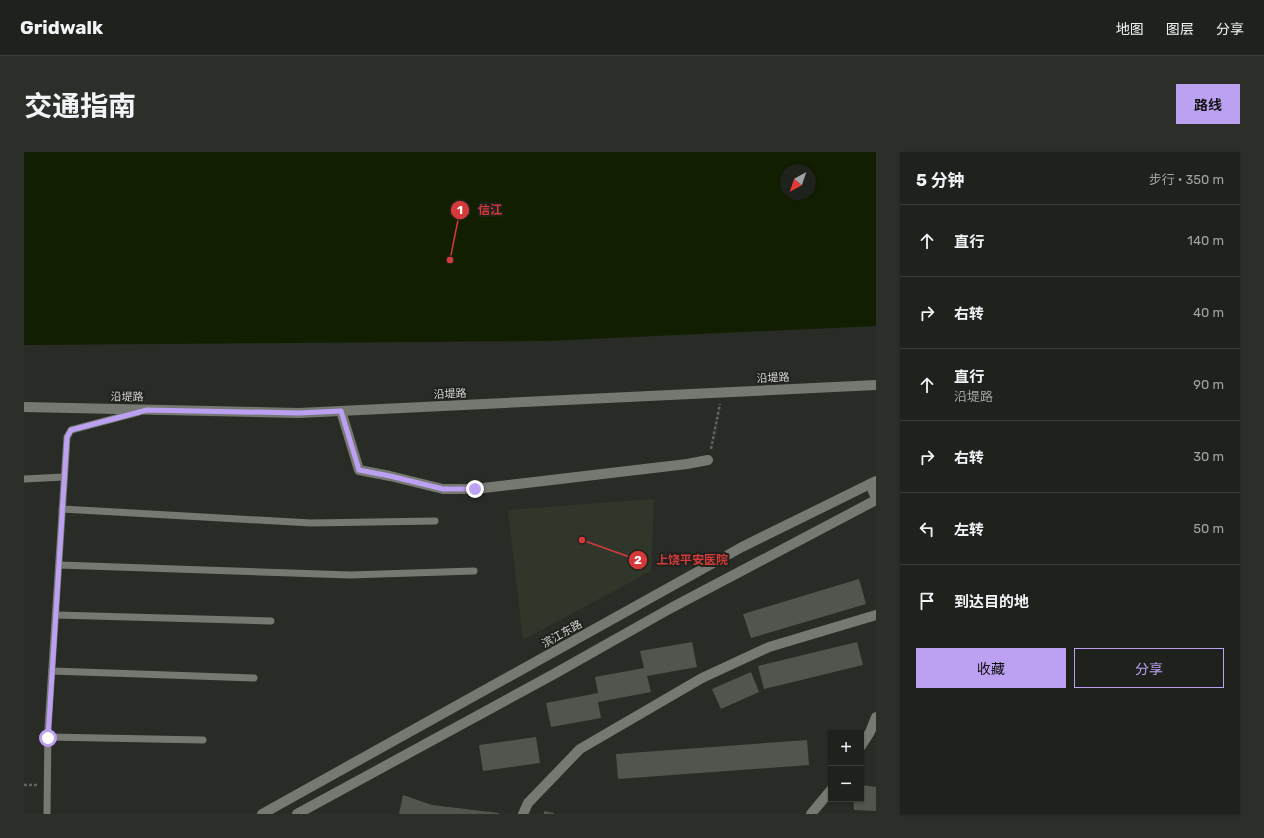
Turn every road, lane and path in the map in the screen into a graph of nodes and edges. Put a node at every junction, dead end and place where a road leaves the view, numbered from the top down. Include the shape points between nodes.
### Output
1 (876, 385) edge
2 (722, 392) junction
3 (24, 407) edge
4 (147, 410) junction
5 (341, 411) junction
6 (708, 460) joint
7 (64, 477) junction
8 (24, 479) edge
9 (873, 483) edge
10 (876, 499) edge
11 (62, 509) junction
12 (435, 521) dead end
13 (58, 565) junction
14 (474, 571) dead end
15 (56, 615) junction
16 (876, 615) edge
17 (272, 621) dead end
18 (52, 671) junction
19 (254, 678) dead end
20 (876, 717) edge
21 (48, 738) junction
22 (203, 740) dead end
23 (864, 741) edge
24 (828, 794) edge
25 (47, 814) edge
26 (262, 814) edge
27 (297, 814) edge
28 (523, 814) edge
29 (812, 814) edge

1 - 2 street, 沿堤路
2 - 5 street, 沿堤路
2 - 6 path
3 - 4 street, 沿堤路
4 - 5 street, 沿堤路 via 299,413
4 - 7 lane via 71,430 67,437
5 - 6 street via 359,470 443,489 475,489
7 - 8 lane
7 - 11 lane
9 - 10 street
9 - 26 street, 滨江东路 via 742,547
10 - 27 street via 671,608
11 - 12 lane via 311,523
11 - 13 lane
13 - 14 lane via 350,575
13 - 15 lane
15 - 17 lane
15 - 18 lane
16 - 28 street via 769,647 702,678 580,749 528,803
18 - 19 lane
18 - 21 lane
20 - 23 street
21 - 22 lane
21 - 25 lane
24 - 29 street

